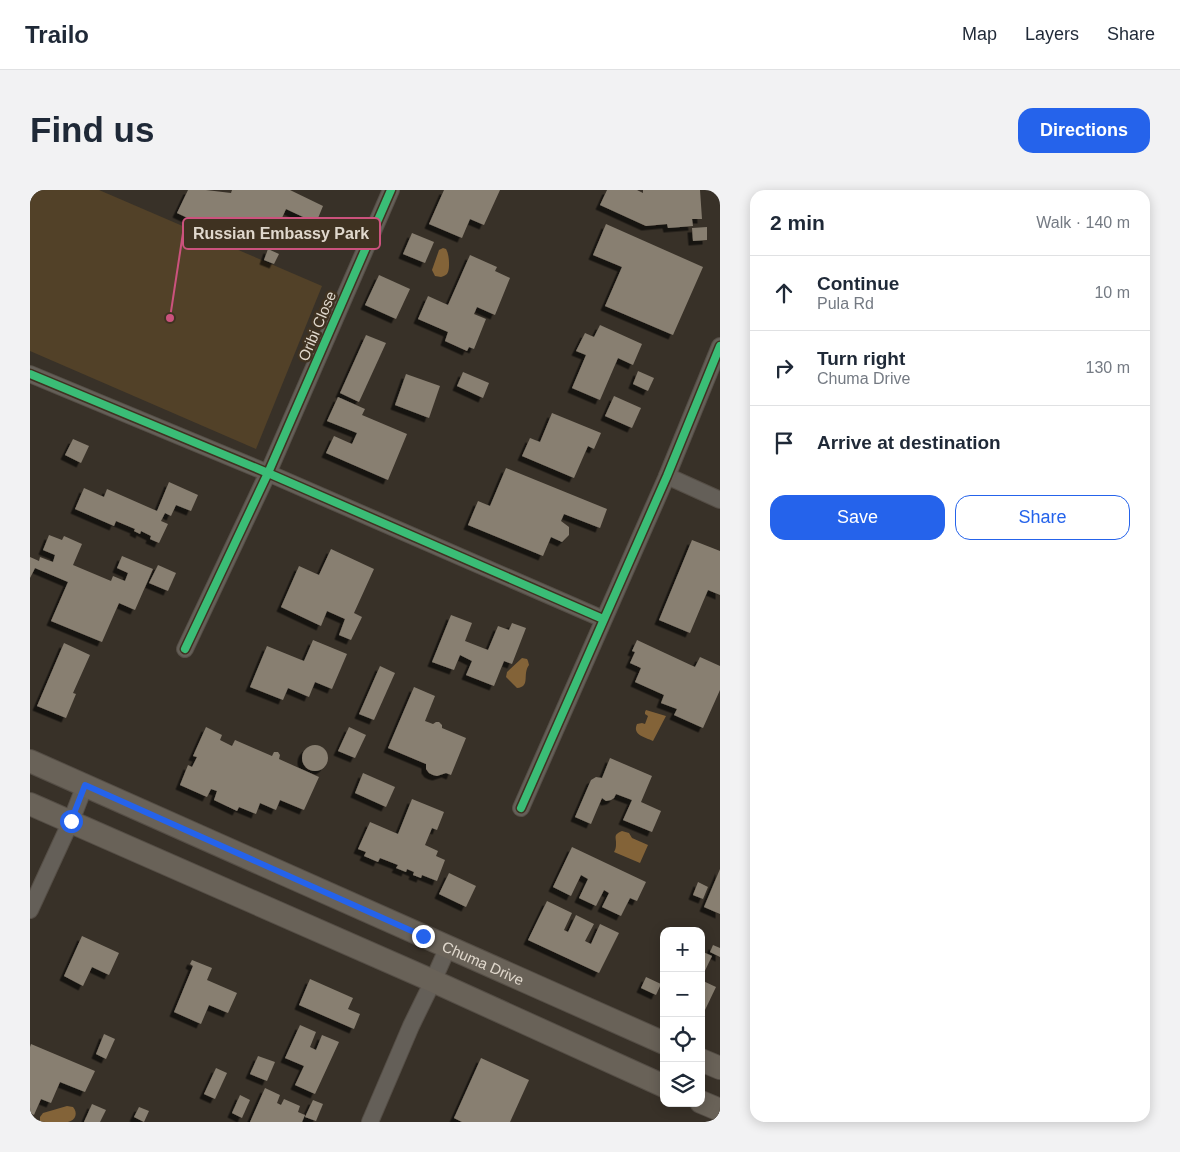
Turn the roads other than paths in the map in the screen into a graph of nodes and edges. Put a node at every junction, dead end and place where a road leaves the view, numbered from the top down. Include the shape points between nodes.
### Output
1 (391, 190) edge
2 (720, 346) edge
3 (30, 374) edge
4 (268, 473) junction
5 (667, 476) junction
6 (720, 500) edge
7 (603, 619) junction
8 (184, 649) dead end
9 (30, 761) edge
10 (85, 785) junction
11 (30, 804) edge
12 (521, 808) dead end
13 (71, 821) junction
14 (30, 910) edge
15 (448, 947) junction
16 (433, 981) junction
17 (660, 1041) edge
18 (705, 1062) edge
19 (720, 1068) edge
20 (660, 1084) edge
21 (705, 1104) edge
22 (720, 1110) edge
23 (370, 1122) edge

1 - 4 street, Oribi Close
2 - 5 street
3 - 4 street
4 - 7 street
4 - 8 street, Oribi Close
5 - 6 street
5 - 7 street
7 - 12 street
9 - 10 main road, Chuma Drive
10 - 13 street
10 - 15 main road, Chuma Drive
11 - 13 main road
13 - 14 street
13 - 16 main road
15 - 16 street
15 - 17 main road, Chuma Drive
16 - 20 main road
16 - 23 street
18 - 19 main road
21 - 22 main road

